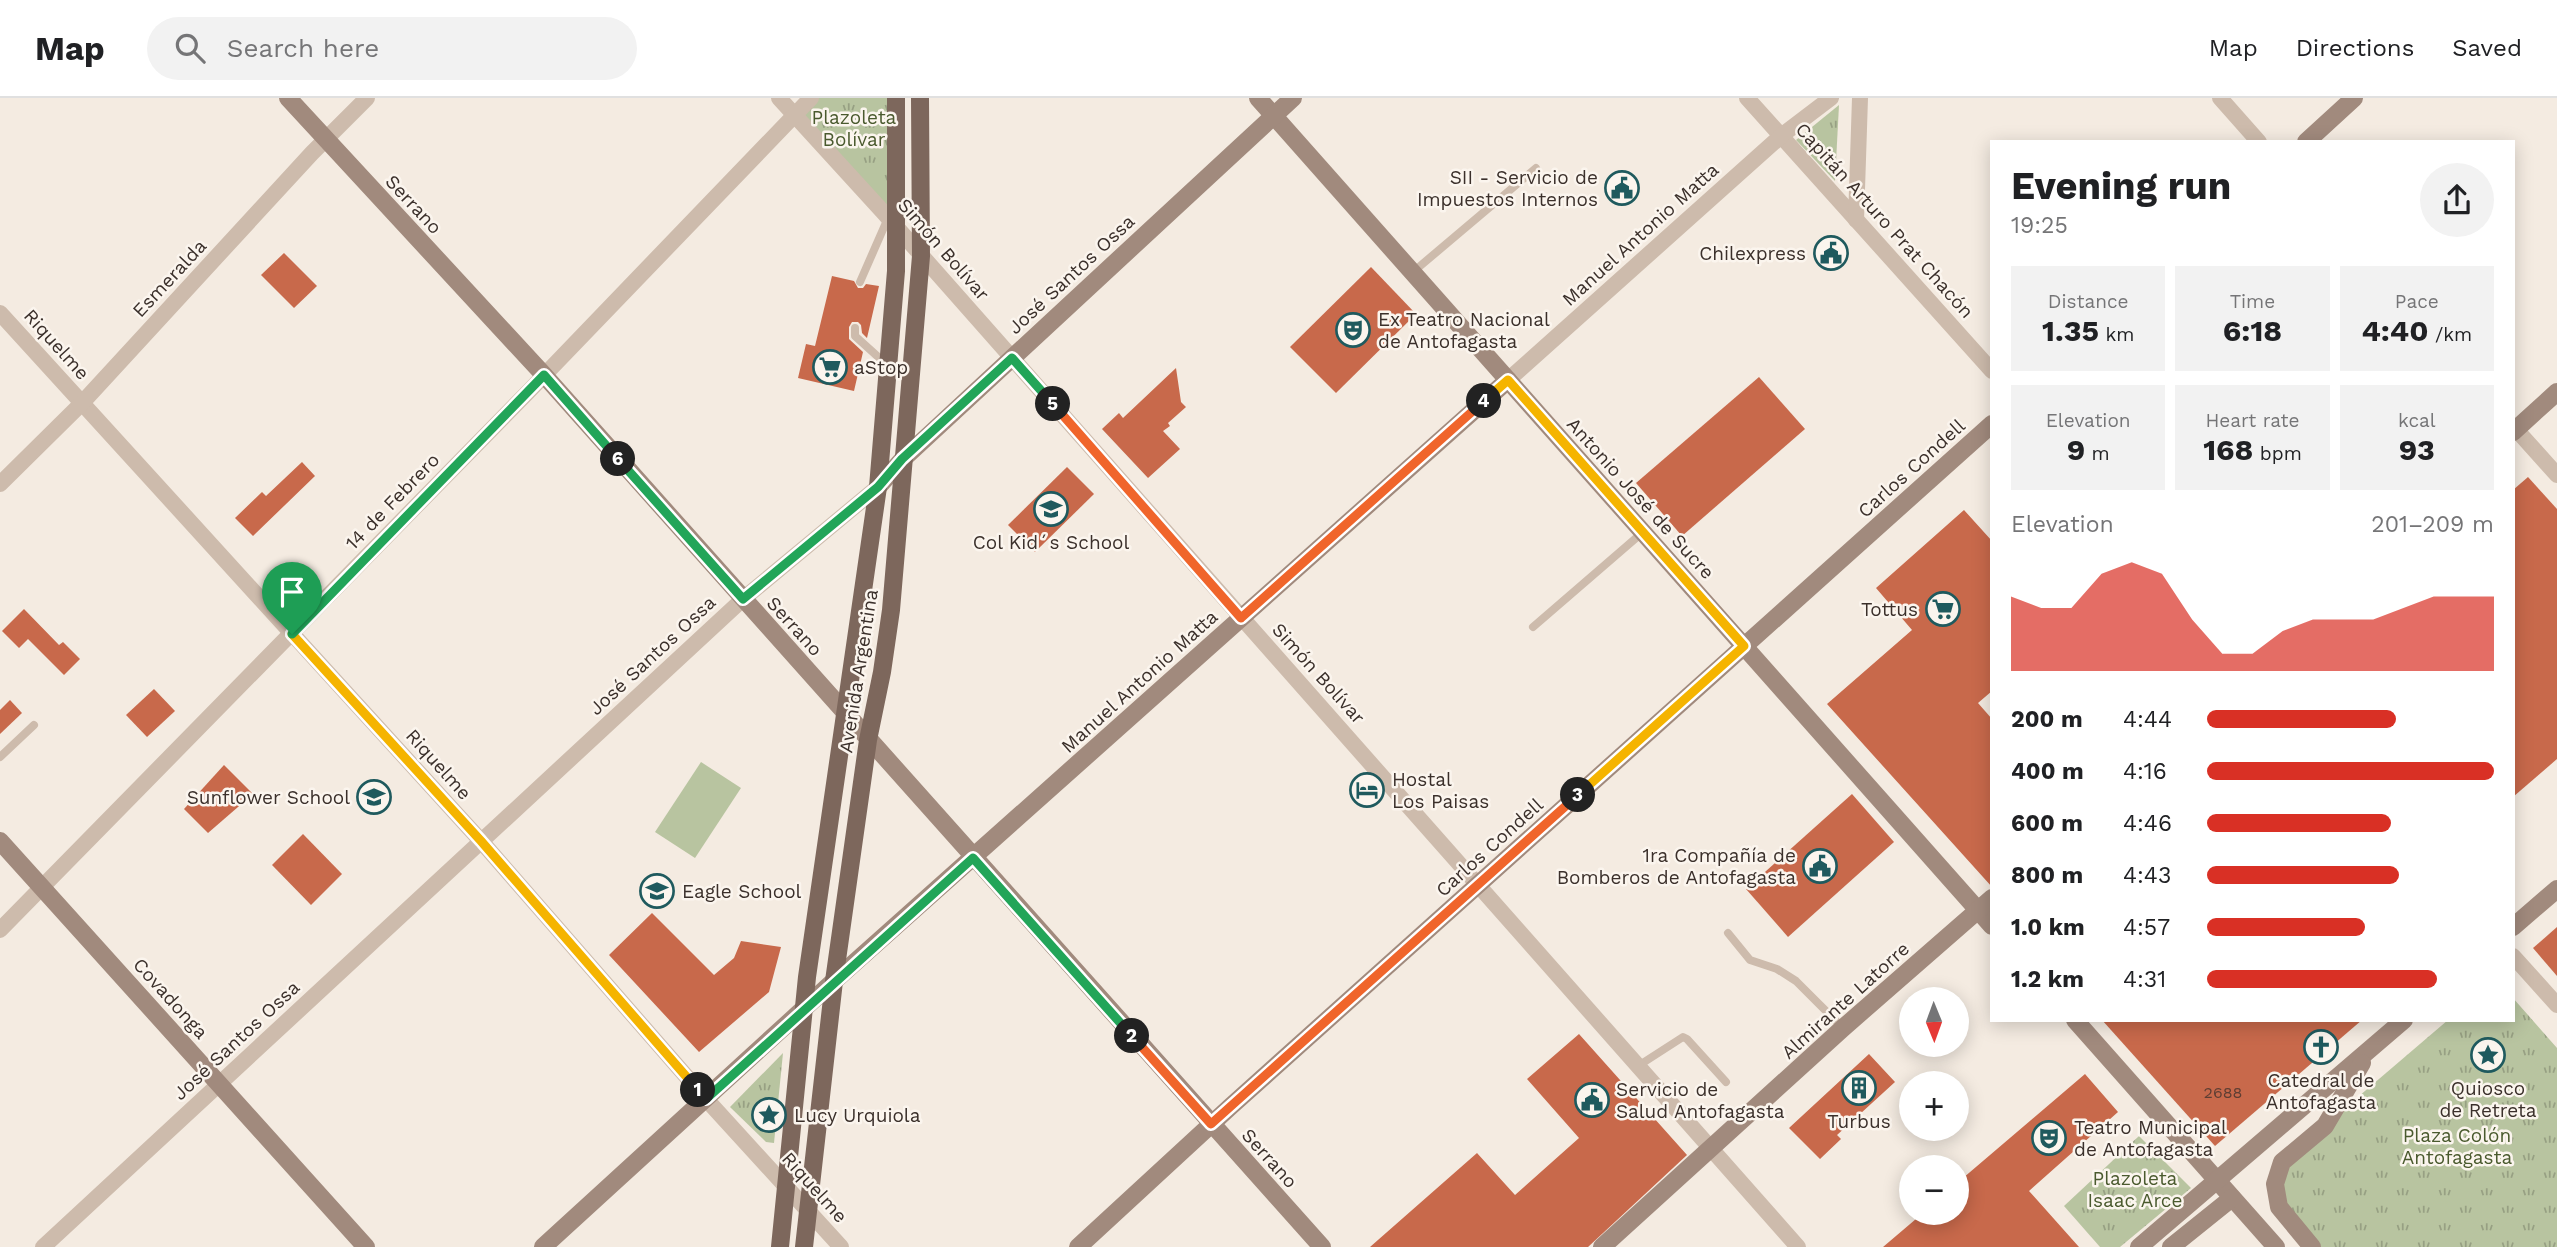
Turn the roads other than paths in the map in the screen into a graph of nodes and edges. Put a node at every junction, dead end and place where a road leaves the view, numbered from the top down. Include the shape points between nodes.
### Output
1 (288, 98) edge
2 (367, 98) edge
3 (779, 98) edge
4 (811, 98) edge
5 (896, 98) edge
6 (920, 98) edge
7 (1258, 98) edge
8 (1293, 98) edge
9 (1747, 98) edge
10 (1831, 98) edge
11 (1860, 98) edge
12 (2220, 98) edge
13 (2354, 98) edge
14 (795, 114) junction
15 (1274, 116) junction
16 (1781, 136) junction
17 (326, 140) junction
18 (2257, 140) edge
19 (2307, 140) edge
20 (1536, 168) dead end
21 (1856, 220) junction
22 (892, 223) junction
23 (921, 256) junction
24 (1413, 272) junction
25 (860, 282) dead end
26 (0, 313) edge
27 (855, 327) dead end
28 (1012, 358) junction
29 (888, 366) junction
30 (1990, 369) edge
31 (544, 375) junction
32 (1508, 380) junction
33 (2557, 392) edge
34 (82, 403) junction
35 (1990, 426) edge
36 (2515, 428) edge
37 (2515, 430) edge
38 (902, 459) junction
39 (2557, 475) edge
40 (0, 484) edge
41 (878, 487) junction
42 (1643, 532) junction
43 (743, 599) junction
44 (1241, 618) junction
45 (1533, 627) dead end
46 (292, 634) junction
47 (1744, 646) junction
48 (846, 716) junction
49 (34, 725) dead end
50 (868, 740) junction
51 (0, 757) edge
52 (0, 841) edge
53 (481, 841) junction
54 (973, 858) junction
55 (1479, 884) junction
56 (42, 887) junction
57 (2557, 889) edge
58 (1985, 904) edge
59 (2515, 925) edge
60 (0, 930) edge
61 (1728, 933) dead end
62 (2515, 958) edge
63 (834, 981) junction
64 (2557, 1005) edge
65 (804, 1009) junction
66 (2078, 1022) edge
67 (2402, 1022) edge
68 (1843, 1028) junction
69 (2369, 1050) junction
70 (1638, 1066) junction
71 (1726, 1082) dead end
72 (219, 1084) junction
73 (706, 1099) junction
74 (1211, 1124) junction
75 (1710, 1150) junction
76 (2217, 1180) junction
77 (788, 1188) junction
78 (2232, 1198) junction
79 (809, 1211) junction
80 (43, 1247) edge
81 (366, 1247) edge
82 (543, 1247) edge
83 (780, 1247) edge
84 (804, 1247) edge
85 (841, 1247) edge
86 (1078, 1247) edge
87 (1322, 1247) edge
88 (1602, 1247) edge
89 (1798, 1247) edge
90 (2139, 1247) edge
91 (2171, 1247) edge
92 (2276, 1247) edge
93 (2312, 1247) edge

1 - 17 street, Serrano
2 - 17 street, Esmeralda
3 - 14 street, Simón Bolívar
4 - 14 street, 14 de Febrero
5 - 22 main road, Avenida Argentina
6 - 23 main road, Avenida Argentina
7 - 15 street, Antonio José de Sucre
8 - 15 street, José Santos Ossa
9 - 16 street, Capitán Arturo Prat Chacón
10 - 16 street, Manuel Antonio Matta
11 - 21 street
12 - 18 street
13 - 19 street
14 - 22 street, Simón Bolívar
14 - 31 street, 14 de Febrero
15 - 24 street, Antonio José de Sucre
15 - 28 street, José Santos Ossa
16 - 21 street, Capitán Arturo Prat Chacón
16 - 32 street, Manuel Antonio Matta
17 - 31 street, Serrano
17 - 34 street, Esmeralda
20 - 24 lane
21 - 30 street, Capitán Arturo Prat Chacón
22 - 23 street, Simón Bolívar
22 - 25 lane
22 - 29 main road, Avenida Argentina via 896,271
23 - 28 street, Simón Bolívar
23 - 38 main road, Avenida Argentina
24 - 32 street, Antonio José de Sucre
26 - 34 street, Riquelme
27 - 29 lane via 855,336
28 - 38 street, José Santos Ossa
28 - 44 street, Simón Bolívar
29 - 41 main road, Avenida Argentina
31 - 43 street, Serrano
31 - 46 street, 14 de Febrero
32 - 42 street, Antonio José de Sucre
32 - 44 street, Manuel Antonio Matta
33 - 36 street
34 - 40 street, Esmeralda
34 - 46 street, Riquelme
35 - 47 street, Carlos Condell
37 - 39 street
38 - 41 street, José Santos Ossa
38 - 50 main road, Avenida Argentina via 891,610
41 - 43 street, José Santos Ossa
41 - 48 main road, Avenida Argentina
42 - 45 lane
42 - 47 street, Antonio José de Sucre
43 - 48 street, Serrano
43 - 53 street, José Santos Ossa
44 - 54 street, Manuel Antonio Matta
44 - 55 street, Simón Bolívar
46 - 53 street, Riquelme
46 - 56 street, 14 de Febrero
47 - 55 street, Carlos Condell
47 - 58 street, Antonio José de Sucre
48 - 50 street, Serrano
48 - 65 main road, Avenida Argentina
49 - 51 lane
50 - 54 street, Serrano
50 - 63 main road, Avenida Argentina
52 - 56 street, Covadonga
53 - 72 street, José Santos Ossa
53 - 73 street, Riquelme
54 - 63 street, Manuel Antonio Matta
54 - 74 street, Serrano
55 - 70 street, Simón Bolívar
55 - 74 street, Carlos Condell
56 - 60 street, 14 de Febrero
56 - 72 street, Covadonga
57 - 59 street
58 - 68 street, Almirante Latorre
61 - 68 lane via 1750,960 1796,981
62 - 64 street
63 - 65 street, Manuel Antonio Matta
63 - 79 main road, Avenida Argentina
65 - 73 street, Manuel Antonio Matta
65 - 77 main road, Avenida Argentina
66 - 76 street
67 - 69 street
68 - 75 street, Almirante Latorre
69 - 76 street
69 - 93 street via 2325,1126 2282,1162 2275,1184 2279,1207
70 - 71 lane via 1683,1037
70 - 75 street, Simón Bolívar
72 - 80 street, José Santos Ossa
72 - 81 street, Covadonga
73 - 77 street, Riquelme
73 - 82 street, Manuel Antonio Matta
74 - 86 street, Carlos Condell
74 - 87 street, Serrano
75 - 88 street, Almirante Latorre
75 - 89 street, Simón Bolívar
76 - 78 street
76 - 90 street
77 - 79 street, Riquelme
77 - 83 main road, Avenida Argentina
78 - 91 street
78 - 92 street
79 - 84 main road, Avenida Argentina
79 - 85 street, Riquelme

